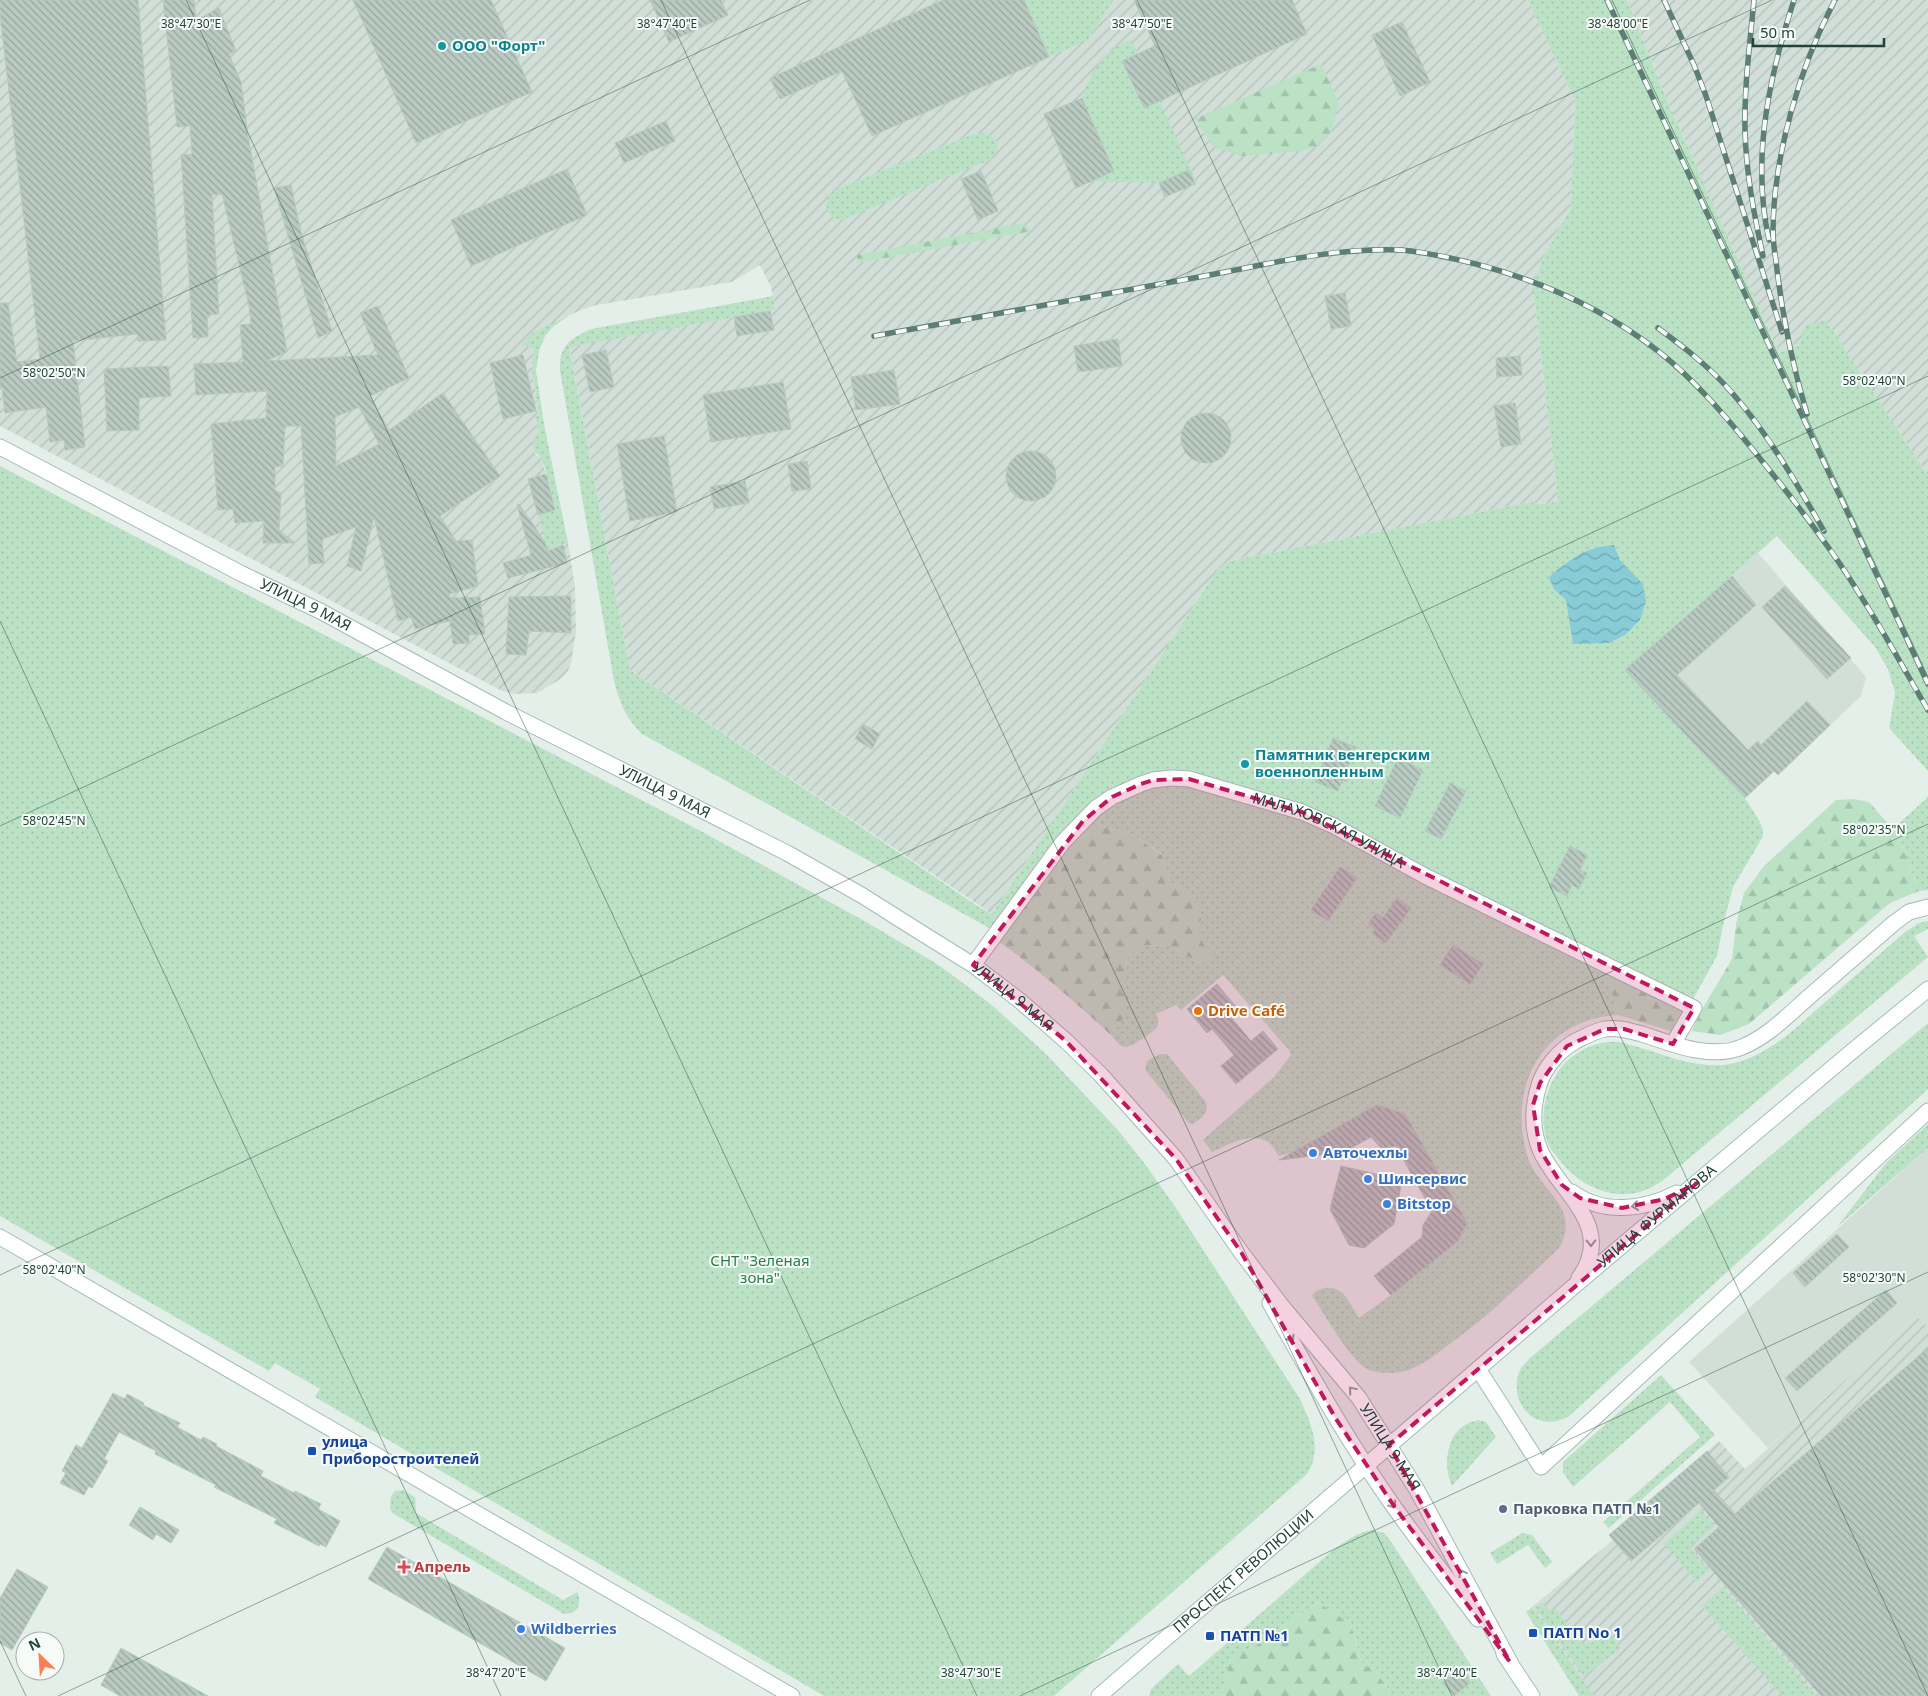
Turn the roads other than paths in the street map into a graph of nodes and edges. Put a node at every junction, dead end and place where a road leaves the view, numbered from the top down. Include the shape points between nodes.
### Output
1 (0, 447) edge
2 (1928, 907) edge
3 (973, 965) junction
4 (1928, 989) edge
5 (1673, 1044) junction
6 (1928, 1111) edge
7 (1697, 1183) junction
8 (1562, 1185) junction
9 (0, 1237) edge
10 (1241, 1252) junction
11 (1573, 1287) junction
12 (1478, 1369) junction
13 (1389, 1445) junction
14 (1366, 1464) junction
15 (1510, 1662) junction
16 (792, 1696) edge
17 (1099, 1696) edge
18 (1532, 1696) edge

1 - 3 main road, УЛИЦА 9 МАЯ via 234,570 320,611 506,712 788,853
2 - 5 main road via 1909,912 1894,923 1760,1038 1740,1048 1721,1052
3 - 5 main road, МАЛАХОВСКАЯ УЛИЦА via 1063,842 1096,808 1112,797 1153,780 1189,780 1302,812 1334,826 1425,876 1694,1008
3 - 10 main road, УЛИЦА 9 МАЯ via 1066,1041 1107,1082 1176,1159
4 - 7 main road, УЛИЦА ФУРМАНОВА
5 - 8 main road via 1624,1029 1605,1029 1567,1046 1551,1062 1533,1105 1534,1128 1540,1150
6 - 12 main road via 1541,1467
7 -> 8 main road via 1665,1199 1622,1208 1600,1206 1580,1198
7 - 11 main road, УЛИЦА ФУРМАНОВА
8 -> 11 main road via 1577,1202 1592,1237 1591,1254
9 - 16 main road
13 -> 10 main road, УЛИЦА 9 МАЯ via 1359,1398
10 -> 14 main road, УЛИЦА 9 МАЯ via 1336,1419
11 - 12 main road, УЛИЦА ФУРМАНОВА
12 - 13 main road, УЛИЦА ФУРМАНОВА
13 - 14 main road, ПРОСПЕКТ РЕВОЛЮЦИИ
15 -> 13 main road, УЛИЦА 9 МАЯ via 1417,1490
14 -> 15 main road, УЛИЦА 9 МАЯ
14 - 17 main road, ПРОСПЕКТ РЕВОЛЮЦИИ
15 - 18 main road, УЛИЦА 9 МАЯ

